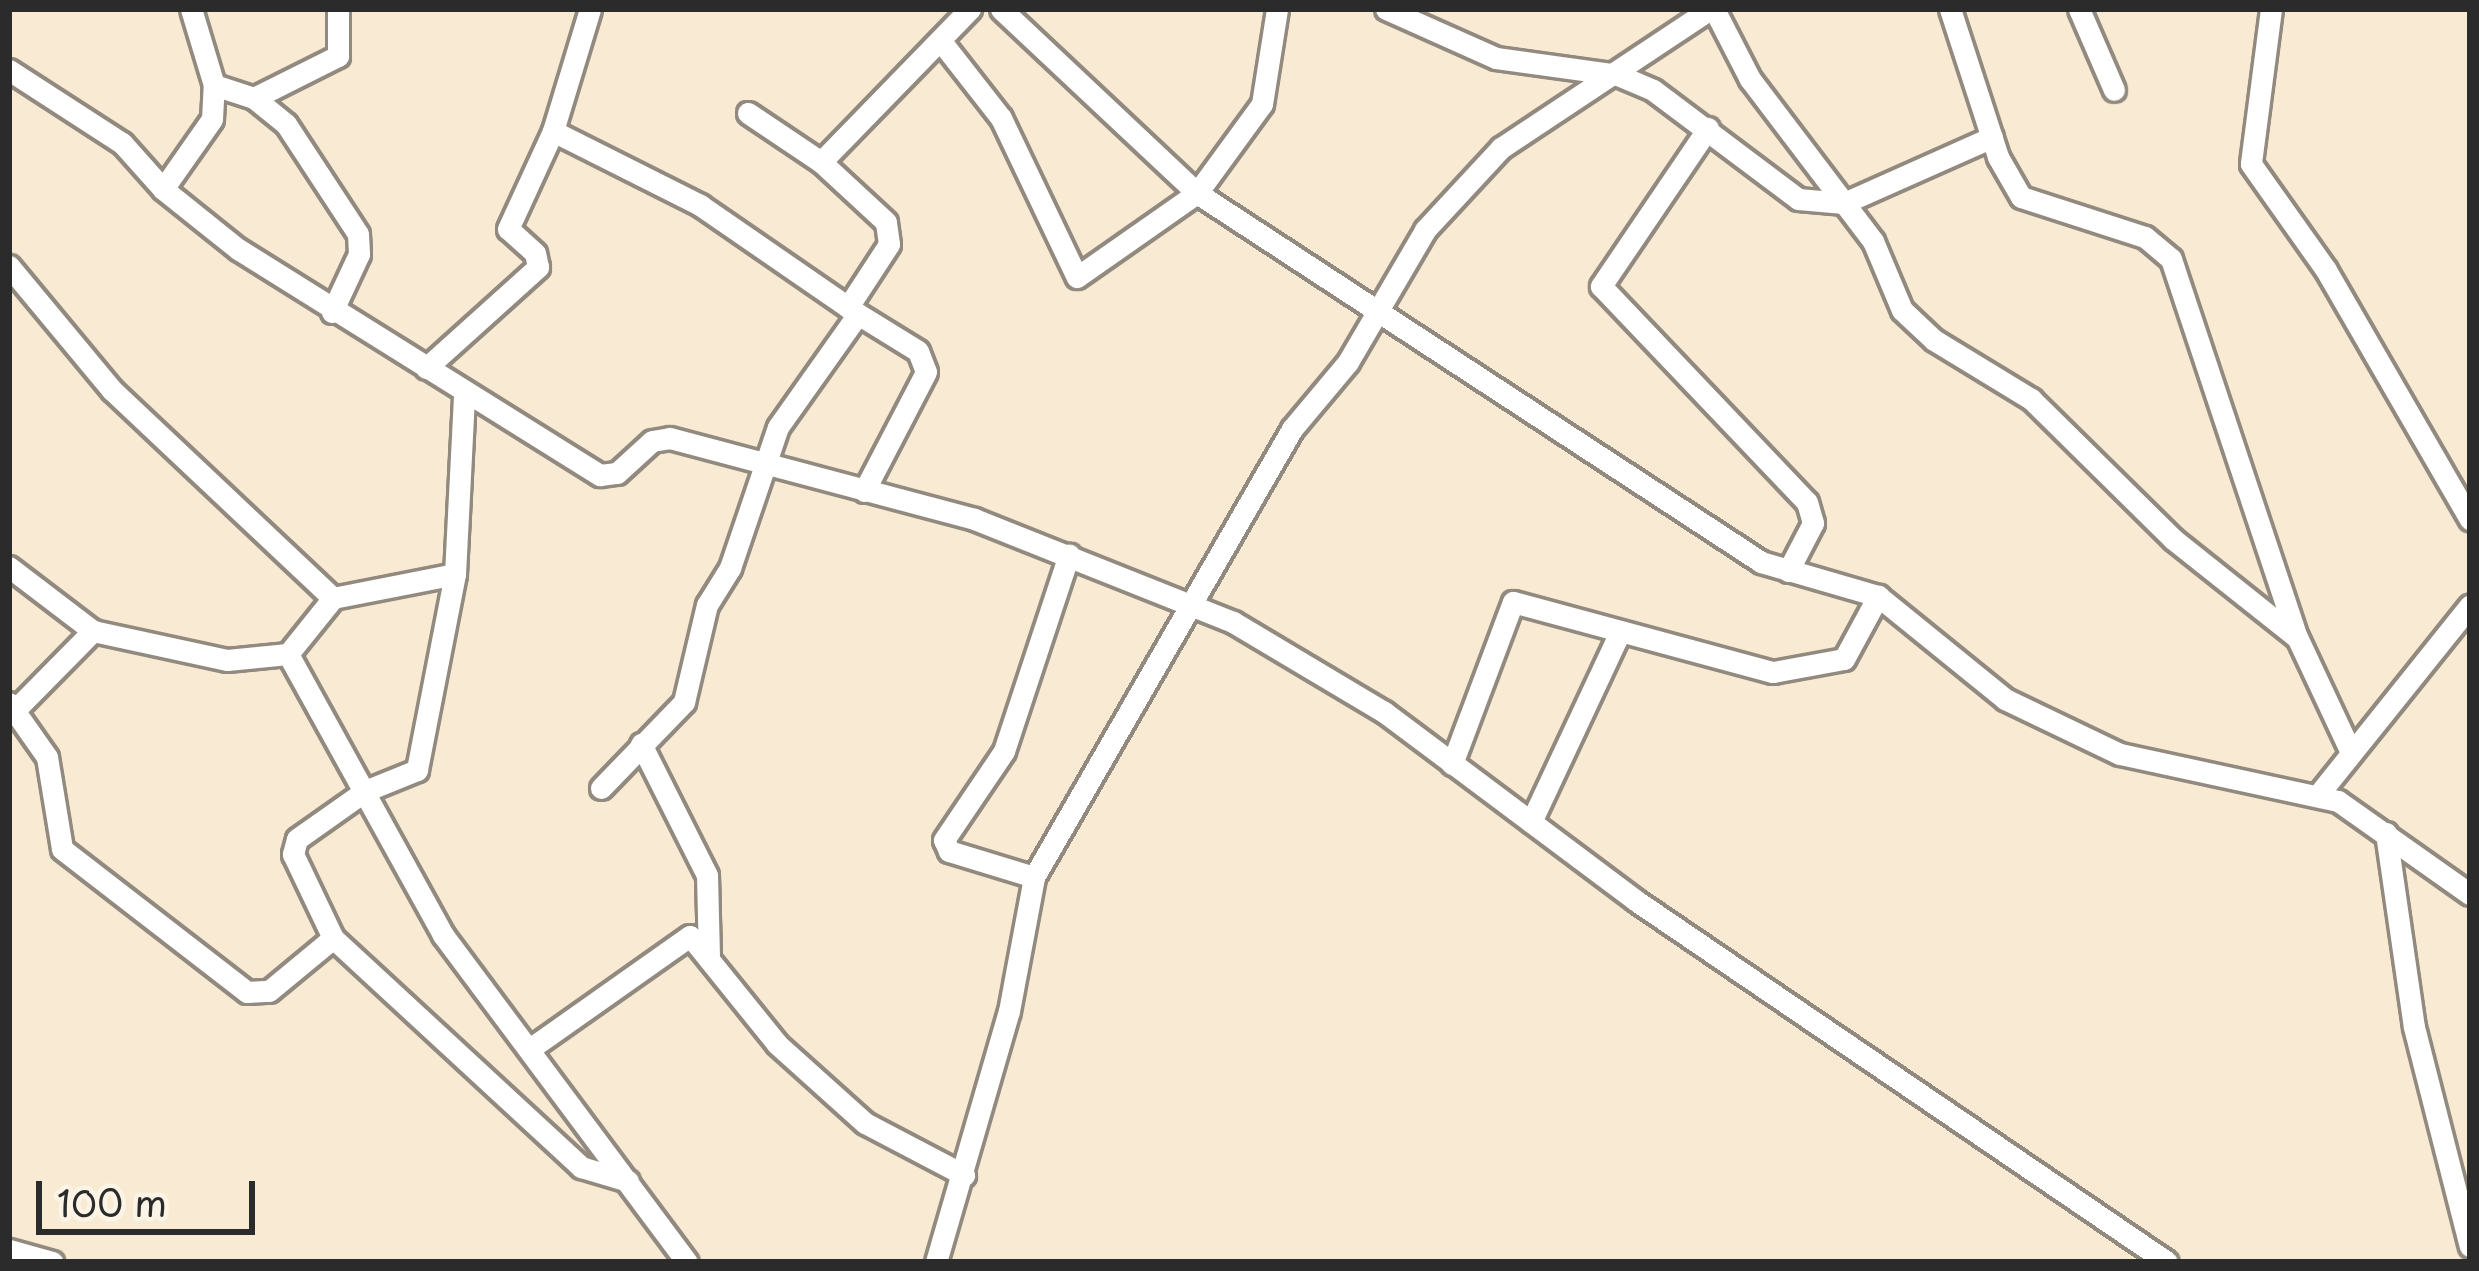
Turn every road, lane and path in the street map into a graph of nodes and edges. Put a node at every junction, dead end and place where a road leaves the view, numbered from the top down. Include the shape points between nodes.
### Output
1 (190, 9) edge
2 (338, 9) edge
3 (590, 9) edge
4 (970, 9) edge
5 (1001, 9) edge
6 (1277, 9) edge
7 (1386, 9) edge
8 (1712, 9) edge
9 (1950, 9) edge
10 (2079, 9) edge
11 (2271, 9) edge
12 (940, 40) junction
13 (9, 70) edge
14 (1618, 75) junction
15 (214, 85) junction
16 (2114, 90) dead end
17 (254, 98) junction
18 (748, 113) dead end
19 (1708, 128) junction
20 (553, 131) junction
21 (1992, 137) junction
22 (821, 162) junction
23 (164, 189) junction
24 (1197, 193) junction
25 (1844, 203) junction
26 (9, 266) edge
27 (1377, 306) junction
28 (853, 310) junction
29 (332, 312) junction
30 (427, 368) junction
31 (464, 397) junction
32 (766, 463) junction
33 (864, 491) junction
34 (2470, 519) edge
35 (1069, 554) junction
36 (9, 567) edge
37 (1788, 571) junction
38 (455, 574) junction
39 (1878, 596) junction
40 (333, 598) junction
41 (1196, 603) junction
42 (2470, 605) edge
43 (93, 631) junction
44 (1619, 634) junction
45 (2296, 638) junction
46 (287, 654) junction
47 (13, 706) edge
48 (640, 744) junction
49 (2350, 750) junction
50 (1452, 764) junction
51 (601, 788) dead end
52 (364, 791) junction
53 (2318, 795) junction
54 (1532, 822) junction
55 (2386, 833) junction
56 (1034, 877) junction
57 (2470, 894) edge
58 (333, 938) junction
59 (710, 958) junction
60 (530, 1048) junction
61 (964, 1174) junction
62 (628, 1181) junction
63 (2470, 1246) edge
64 (9, 1250) edge
65 (52, 1262) edge
66 (687, 1262) edge
67 (936, 1262) edge
68 (2167, 1262) edge

1 - 15 street
2 - 17 street via 338,56
3 - 20 street
4 - 12 street
5 - 24 street
6 - 24 street via 1262,104
7 - 14 street via 1496,58
8 - 14 street
8 - 25 street via 1750,79
9 - 21 street
10 - 16 street
11 - 34 street via 2252,164 2326,270
12 - 22 street
12 - 24 street via 1001,118 1070,276 1085,275
13 - 23 street via 122,143
14 - 19 street
14 - 27 street via 1501,148 1434,219
15 - 17 street
15 - 23 street via 212,119
17 - 29 street via 286,124 358,234 359,254
18 - 22 street
19 - 25 street via 1782,190
19 - 37 street via 1601,286 1807,502 1813,524
20 - 28 street via 700,205
20 - 30 street via 508,229 538,266
21 - 25 street
21 - 45 street via 2021,196 2145,237 2171,259
22 - 28 street via 891,232
23 - 29 street
24 - 27 street via 1281,254
25 - 45 street via 1874,241 1902,310 1934,340 2030,399 2174,539
26 - 40 street via 112,390
27 - 37 street via 1648,490
27 - 41 street via 1348,362 1292,429
28 - 32 street via 789,405
28 - 33 street via 918,351 926,372
29 - 30 street
30 - 31 street
31 - 32 street via 599,475 617,473 663,436
31 - 38 street
32 - 33 street
32 - 48 street via 730,568 706,605 683,702
33 - 35 street
35 - 41 street
35 - 56 street via 1004,752 944,840 950,851
36 - 43 street
37 - 39 street via 1826,575
38 - 40 street
38 - 52 street via 420,762 411,774
39 - 44 street via 1850,655 1799,670 1755,670
39 - 53 street via 2005,699 2120,754
40 - 46 street
41 - 50 street via 1384,712
41 - 56 street
42 - 49 street
43 - 46 street via 227,660
43 - 47 street
44 - 50 street via 1521,600 1507,606
44 - 54 street
45 - 49 street
46 - 52 street
47 - 58 street via 47,757 62,849 247,992 269,991
48 - 51 street
48 - 59 street via 706,875
49 - 53 street
50 - 54 street
52 - 58 street via 293,846
52 - 60 street via 443,935
53 - 55 street
54 - 68 street
55 - 57 street
55 - 63 street via 2414,1027
56 - 61 street via 1010,1011
58 - 62 street via 581,1167
59 - 60 street via 696,939 683,938
59 - 61 street via 777,1044 865,1123
60 - 62 street
61 - 67 street
62 - 66 street
64 - 65 street

